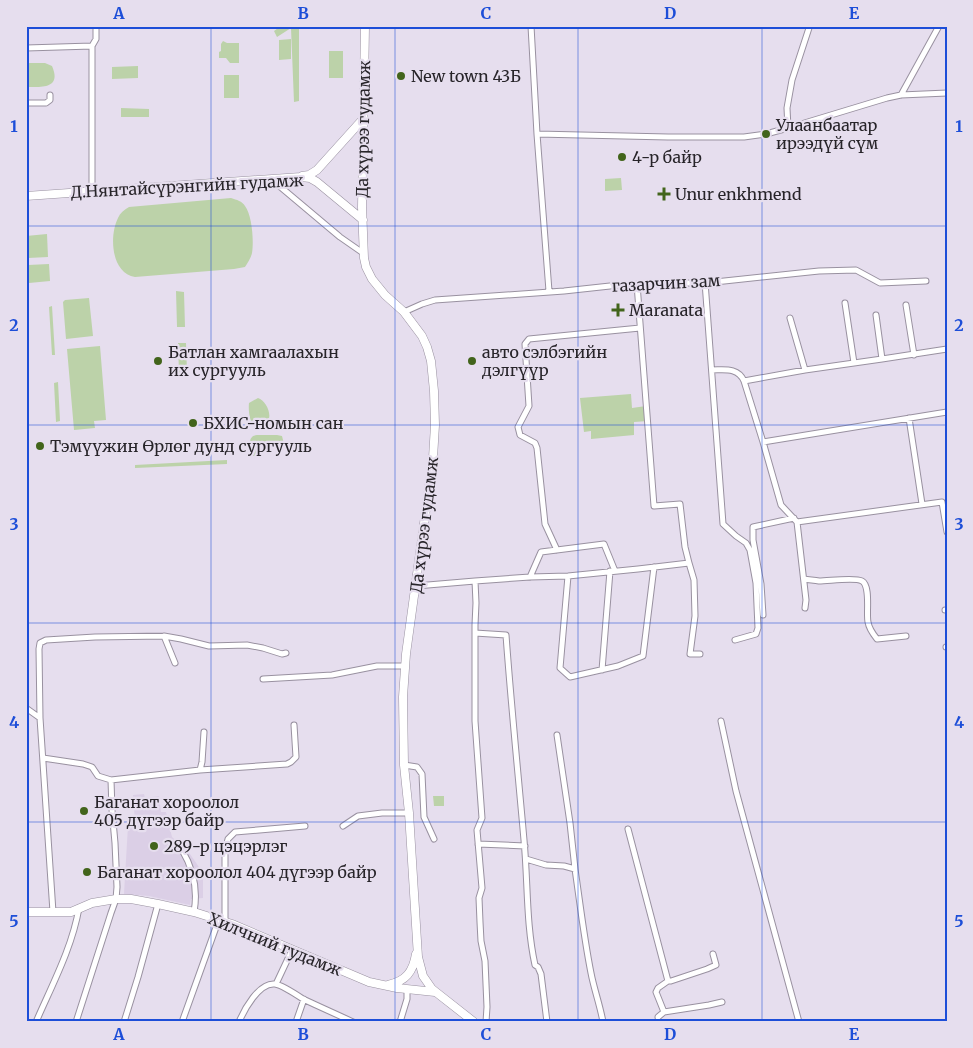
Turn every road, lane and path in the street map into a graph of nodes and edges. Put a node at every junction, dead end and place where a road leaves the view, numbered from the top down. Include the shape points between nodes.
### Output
1 (96, 26) edge
2 (364, 26) edge
3 (531, 26) edge
4 (939, 26) edge
5 (809, 28) dead end
6 (92, 46) junction
7 (26, 48) edge
8 (947, 93) edge
9 (50, 95) dead end
10 (901, 95) junction
11 (26, 103) edge
12 (363, 118) junction
13 (788, 128) junction
14 (537, 134) junction
15 (296, 177) junction
16 (270, 179) junction
17 (92, 191) junction
18 (26, 196) edge
19 (363, 220) junction
20 (363, 253) junction
21 (926, 281) dead end
22 (705, 282) junction
23 (637, 284) junction
24 (550, 291) junction
25 (845, 303) dead end
26 (906, 305) dead end
27 (404, 312) junction
28 (876, 315) dead end
29 (790, 318) dead end
30 (640, 328) junction
31 (947, 349) edge
32 (914, 355) junction
33 (882, 359) junction
34 (854, 363) junction
35 (712, 370) junction
36 (805, 370) junction
37 (744, 381) junction
38 (947, 412) edge
39 (909, 418) junction
40 (762, 442) junction
41 (944, 502) edge
42 (922, 504) junction
43 (796, 520) junction
44 (947, 532) edge
45 (557, 550) junction
46 (688, 563) junction
47 (654, 567) junction
48 (612, 571) junction
49 (568, 576) junction
50 (530, 577) junction
51 (804, 579) junction
52 (475, 581) junction
53 (416, 586) junction
54 (805, 608) dead end
55 (763, 615) dead end
56 (475, 633) junction
57 (164, 636) junction
58 (906, 636) dead end
59 (736, 640) dead end
60 (286, 654) dead end
61 (700, 654) dead end
62 (175, 663) dead end
63 (405, 666) junction
64 (602, 670) junction
65 (263, 679) dead end
66 (26, 708) edge
67 (40, 718) junction
68 (720, 721) dead end
69 (294, 725) dead end
70 (204, 732) dead end
71 (557, 735) dead end
72 (43, 758) junction
73 (404, 765) junction
74 (200, 770) junction
75 (112, 780) junction
76 (409, 813) junction
77 (305, 826) dead end
78 (343, 826) dead end
79 (628, 829) dead end
80 (434, 839) dead end
81 (478, 844) junction
82 (525, 846) junction
83 (182, 850) dead end
84 (526, 859) junction
85 (576, 869) junction
86 (116, 899) junction
87 (158, 904) junction
88 (79, 908) junction
89 (26, 912) edge
90 (54, 912) junction
91 (194, 912) junction
92 (222, 920) junction
93 (417, 947) junction
94 (292, 950) junction
95 (713, 954) dead end
96 (410, 973) junction
97 (423, 976) junction
98 (668, 980) junction
99 (276, 984) junction
100 (381, 986) junction
101 (407, 990) junction
102 (435, 992) junction
103 (304, 999) junction
104 (722, 1002) dead end
105 (664, 1012) junction
106 (36, 1022) edge
107 (76, 1022) edge
108 (124, 1022) edge
109 (182, 1022) edge
110 (239, 1022) edge
111 (296, 1022) edge
112 (353, 1022) edge
113 (400, 1022) edge
114 (474, 1022) edge
115 (486, 1022) edge
116 (547, 1022) edge
117 (603, 1022) edge
118 (659, 1022) edge
119 (799, 1022) edge

1 - 6 street via 96,39
2 - 12 main road, Да хүрээ гудамж
3 - 14 street
4 - 10 street
5 - 13 street via 792,80 787,108
6 - 7 street
6 - 17 street
8 - 10 street
9 - 11 street via 46,103
10 - 13 street
12 - 15 main road via 317,170
12 - 19 main road, Да хүрээ гудамж
13 - 14 street via 744,137
14 - 24 street
15 - 16 main road, Д.Нянтайсүрэнгийн гудамж
15 - 19 main road, Д.Нянтайсүрэнгийн гудамж via 317,182
16 - 17 main road, Д.Нянтайсүрэнгийн гудамж
16 - 20 street
17 - 18 main road, Д.Нянтайсүрэнгийн гудамж
19 - 20 main road, Да хүрээ гудамж
20 - 27 main road, Да хүрээ гудамж via 372,279
21 - 22 street, газарчин зам via 880,283 856,270
22 - 23 street, газарчин зам
22 - 35 street
23 - 24 street, газарчин зам
23 - 30 street
24 - 27 street, газарчин зам via 435,300
25 - 34 street
26 - 32 street
27 - 53 main road, Да хүрээ гудамж via 427,347 434,390 433,458
28 - 33 street
29 - 36 street
30 - 45 street via 529,340 525,344 529,406 518,427 520,435 535,443 537,448 545,524
30 - 46 street via 654,506 680,504
31 - 32 street
32 - 33 street
33 - 34 street
34 - 36 street
35 - 37 street via 736,372
35 - 59 street via 724,524 750,550 756,583 756,634
36 - 37 street
37 - 40 street
38 - 39 street
39 - 40 street
39 - 42 street
40 - 43 street via 781,505
41 - 42 street
41 - 44 street
42 - 43 street
43 - 51 street
43 - 55 street via 753,527
45 - 48 street via 604,544
45 - 50 street via 541,552
46 - 47 street
46 - 61 street via 694,580 695,616 690,654
47 - 48 street
47 - 64 street via 643,656
48 - 49 street
48 - 64 street
49 - 50 street
49 - 64 street via 560,668 570,677
50 - 52 street
51 - 54 street
51 - 58 street via 862,581 867,591 868,623 877,639
52 - 53 street
52 - 56 street
53 - 63 main road, Да хүрээ гудамж
56 - 81 street via 475,721 482,818 477,830
56 - 82 street via 506,635
57 - 60 street via 209,646 247,645
57 - 62 street
57 - 67 street via 96,637 40,643
63 - 65 street via 377,666 332,675
63 - 73 main road, Да хүрээ гудамж via 402,711
66 - 67 street
67 - 72 street
68 - 119 street
69 - 74 street via 296,757 287,764
70 - 74 street
71 - 85 street
72 - 75 street via 84,764 92,767 98,776
72 - 90 street
73 - 76 main road, Да хүрээ гудамж
73 - 80 street via 417,767 422,774 424,817
74 - 75 street
75 - 86 street
76 - 78 street via 358,816
76 - 93 main road, Да хүрээ гудамж
77 - 92 street via 235,832 228,839
79 - 98 street
81 - 82 street
81 - 115 street
82 - 84 street
83 - 91 street via 195,882
84 - 85 street
84 - 116 street via 531,948 541,974
85 - 117 street via 593,984
86 - 87 main road, Хилчний гудамж
86 - 88 main road, Хилчний гудамж
86 - 107 street
87 - 91 main road, Хилчний гудамж
87 - 108 street
88 - 90 main road, Хилчний гудамж via 71,912
88 - 106 street via 70,944
89 - 90 main road, Хилчний гудамж
91 - 92 main road, Хилчний гудамж
92 - 94 main road, Хилчний гудамж
92 - 109 street
93 - 96 main road
93 - 97 main road, Да хүрээ гудамж
94 - 99 street
94 - 100 main road, Хилчний гудамж
95 - 98 street via 716,965
96 - 97 main road
96 - 100 main road via 399,982
97 - 102 main road, Да хүрээ гудамж
98 - 105 street via 656,992
99 - 103 street
99 - 110 street via 266,986 256,994
100 - 101 main road, Хилчний гудамж
101 - 102 main road, Хилчний гудамж
101 - 113 street
102 - 114 main road, Да хүрээ гудамж
103 - 111 street
103 - 112 street
104 - 105 street
105 - 118 street via 658,1016

